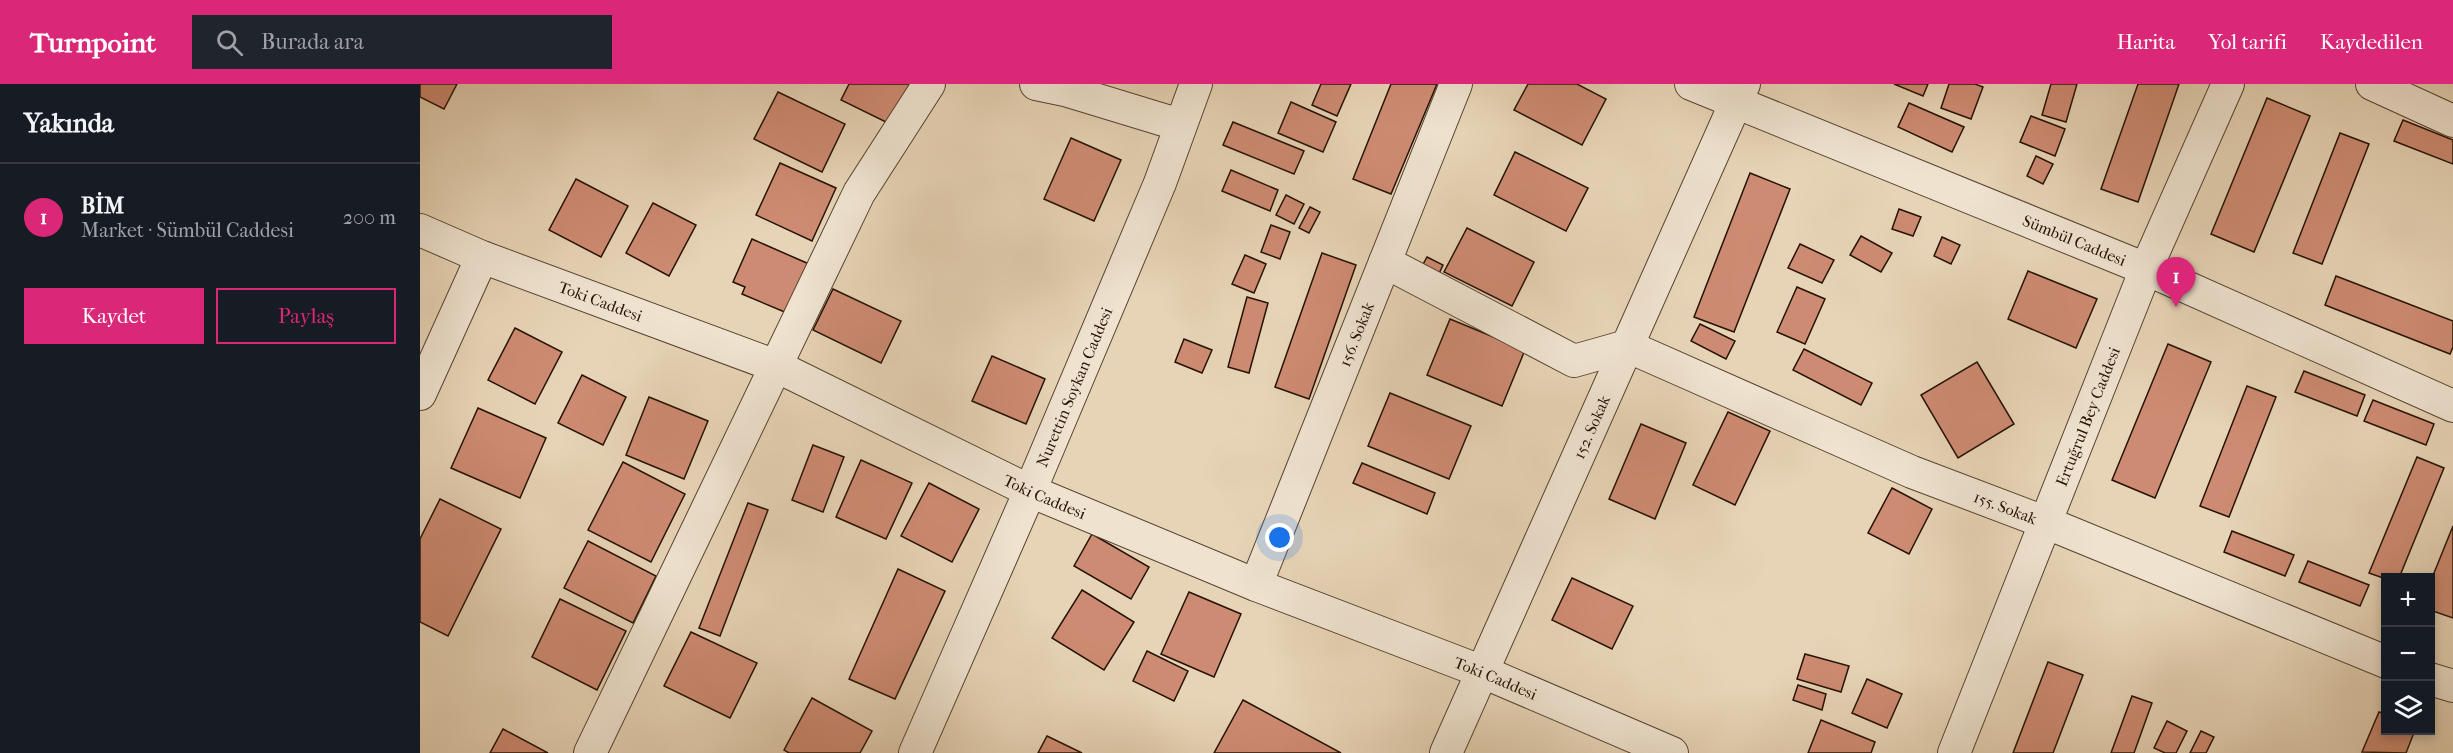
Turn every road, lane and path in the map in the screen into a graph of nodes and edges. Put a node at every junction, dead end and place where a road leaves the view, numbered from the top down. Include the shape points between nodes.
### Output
1 (929, 84) edge
2 (1036, 84) edge
3 (1196, 84) edge
4 (1456, 84) edge
5 (1690, 84) edge
6 (2228, 84) edge
7 (2372, 84) edge
8 (1741, 93) edge
9 (2453, 121) edge
10 (1180, 125) junction
11 (420, 230) edge
12 (482, 257) junction
13 (1384, 262) junction
14 (2146, 268) junction
15 (1627, 346) junction
16 (776, 366) junction
17 (420, 394) edge
18 (2453, 406) edge
19 (1030, 491) junction
20 (2047, 523) junction
21 (1256, 585) junction
22 (2381, 660) edge
23 (1483, 672) junction
24 (2435, 681) edge
25 (2453, 686) edge
26 (1665, 752) edge
27 (590, 753) edge
28 (915, 753) edge
29 (1446, 753) edge
30 (1954, 753) edge

1 - 16 street via 859,193
2 - 10 street
3 - 10 street, Nurettin Soykan Caddesi
4 - 13 street, 156. Sokak
5 - 8 street, Sümbül Caddesi
6 - 14 street, Ertuğrul Bey Caddesi
7 - 9 street
8 - 14 street, Sümbül Caddesi
8 - 15 street, 152. Sokak
10 - 19 street, Nurettin Soykan Caddesi via 1161,183
11 - 12 street, Toki Caddesi
12 - 16 street, Toki Caddesi
12 - 17 street
13 - 15 street via 1574,361
13 - 21 street, 156. Sokak
14 - 18 street, Sümbül Caddesi
14 - 20 street, Ertuğrul Bey Caddesi
15 - 20 street, 155. Sokak via 1912,472
15 - 23 street, 152. Sokak
16 - 19 street, Toki Caddesi
16 - 27 street
19 - 21 street, Toki Caddesi
19 - 28 street, Nurettin Soykan Caddesi
20 - 22 street, 155. Sokak
20 - 30 street, Ertuğrul Bey Caddesi
21 - 23 street, Toki Caddesi
23 - 26 street, Toki Caddesi
23 - 29 street, 152. Sokak
24 - 25 street

